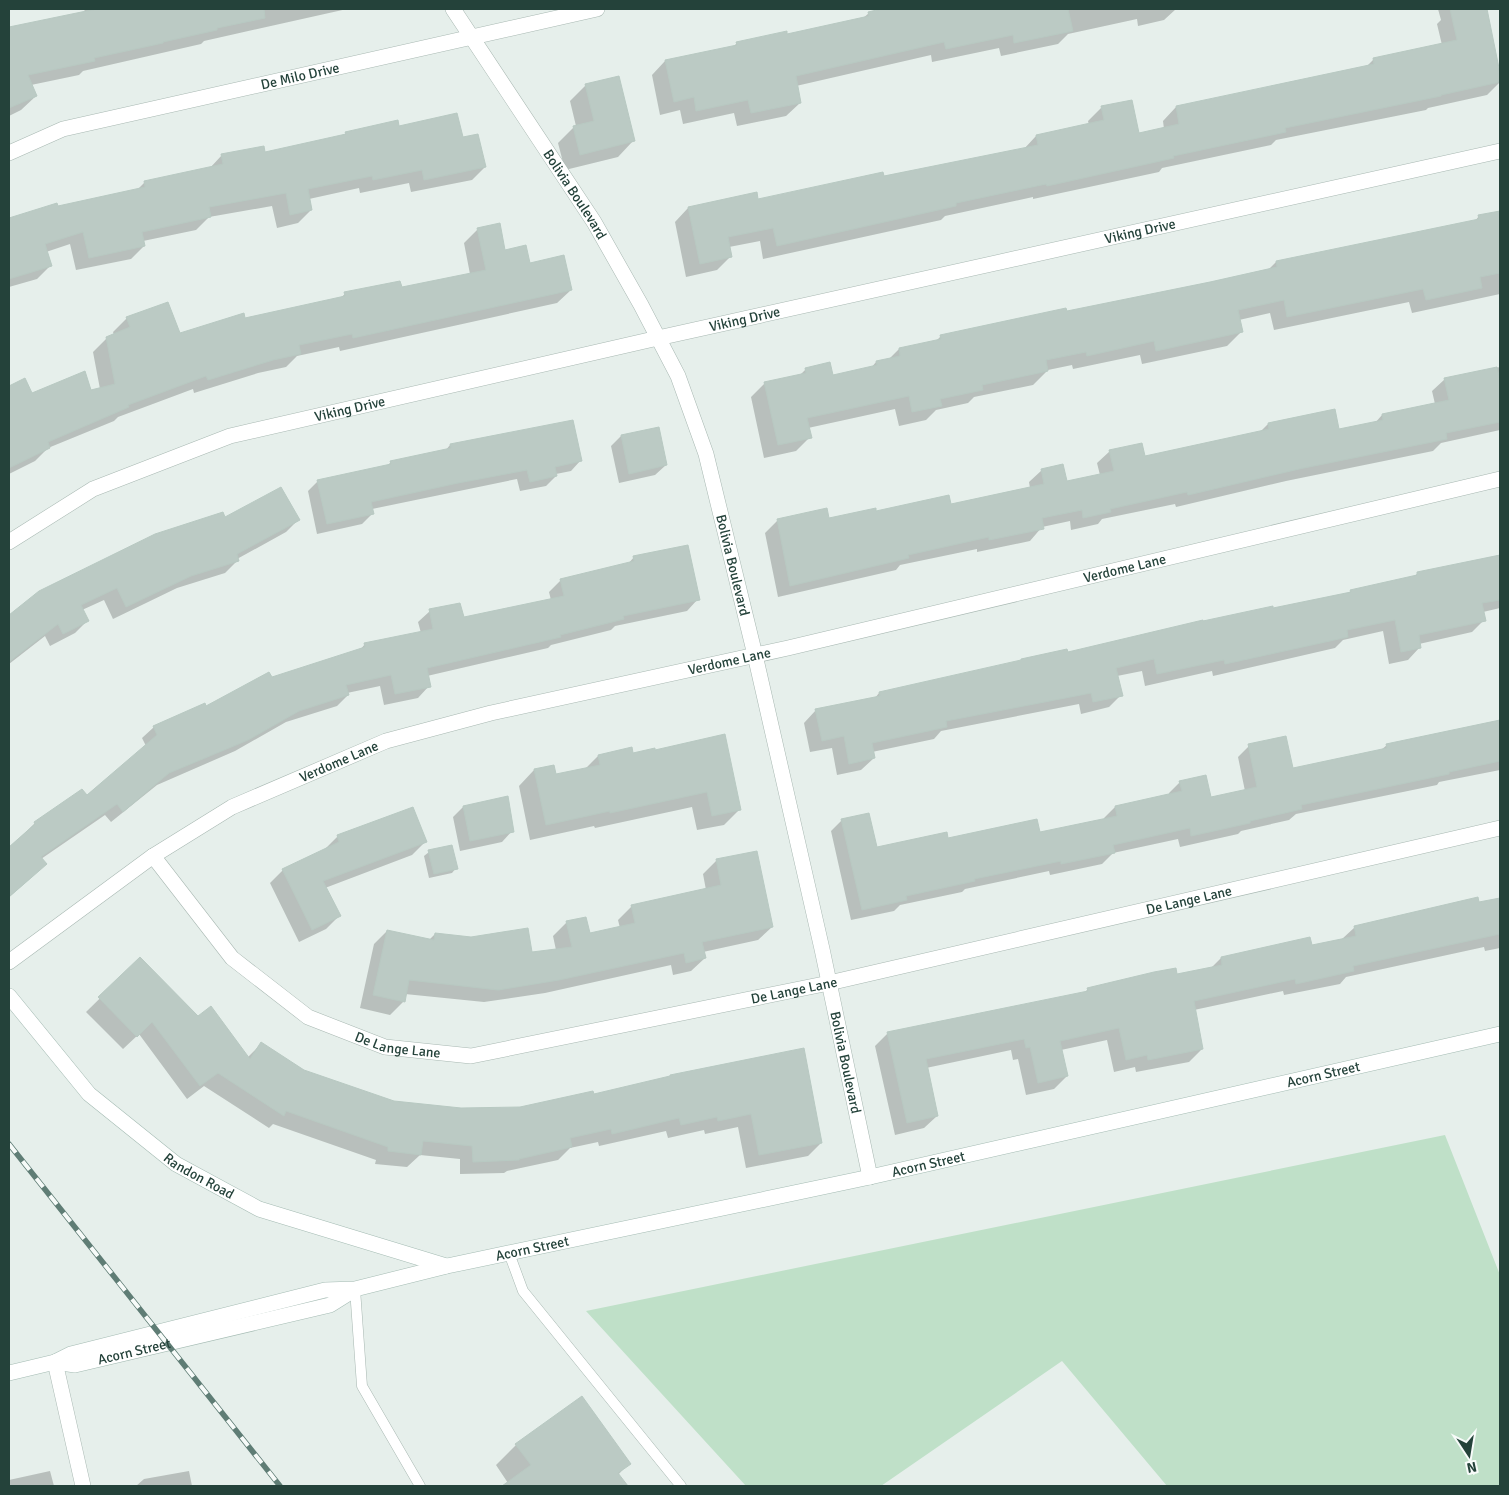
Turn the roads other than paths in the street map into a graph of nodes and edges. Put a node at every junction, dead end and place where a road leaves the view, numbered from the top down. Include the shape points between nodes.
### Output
1 (453, 9) edge
2 (597, 9) edge
3 (473, 37) junction
4 (1500, 151) edge
5 (9, 153) edge
6 (658, 338) junction
7 (1500, 479) edge
8 (9, 542) edge
9 (755, 655) junction
10 (1500, 828) edge
11 (153, 856) junction
12 (9, 962) edge
13 (829, 983) junction
14 (9, 996) edge
15 (1500, 1034) edge
16 (870, 1178) junction
17 (509, 1253) junction
18 (447, 1266) junction
19 (356, 1289) junction
20 (55, 1362) junction
21 (9, 1373) edge
22 (84, 1486) edge
23 (420, 1486) edge
24 (681, 1486) edge

1 - 3 street, Bolivia Boulevard
2 - 3 street, De Milo Drive
3 - 5 street, De Milo Drive via 63,129
3 - 6 street, Bolivia Boulevard via 594,222
4 - 6 street, Viking Drive
6 - 8 street, Viking Drive via 230,436 93,489
6 - 9 street, Bolivia Boulevard via 678,376 706,454
7 - 9 street, Verdome Lane
9 - 11 street, Verdome Lane via 491,713 386,741 232,807
9 - 13 street, Bolivia Boulevard
10 - 13 street, De Lange Lane
11 - 12 street, Verdome Lane
11 - 13 street, De Lange Lane via 232,958 308,1016 385,1047 471,1056
13 - 16 street, Bolivia Boulevard
14 - 18 street, Randon Road via 88,1094 176,1164 259,1209
15 - 16 street, Acorn Street
16 - 17 street, Acorn Street
17 - 18 street, Acorn Street
17 - 24 lane via 523,1291
18 - 19 street, Acorn Street
19 - 20 street, Acorn Street via 326,1290 71,1354
19 - 23 lane via 362,1386
20 - 21 street, Acorn Street
20 - 22 street

